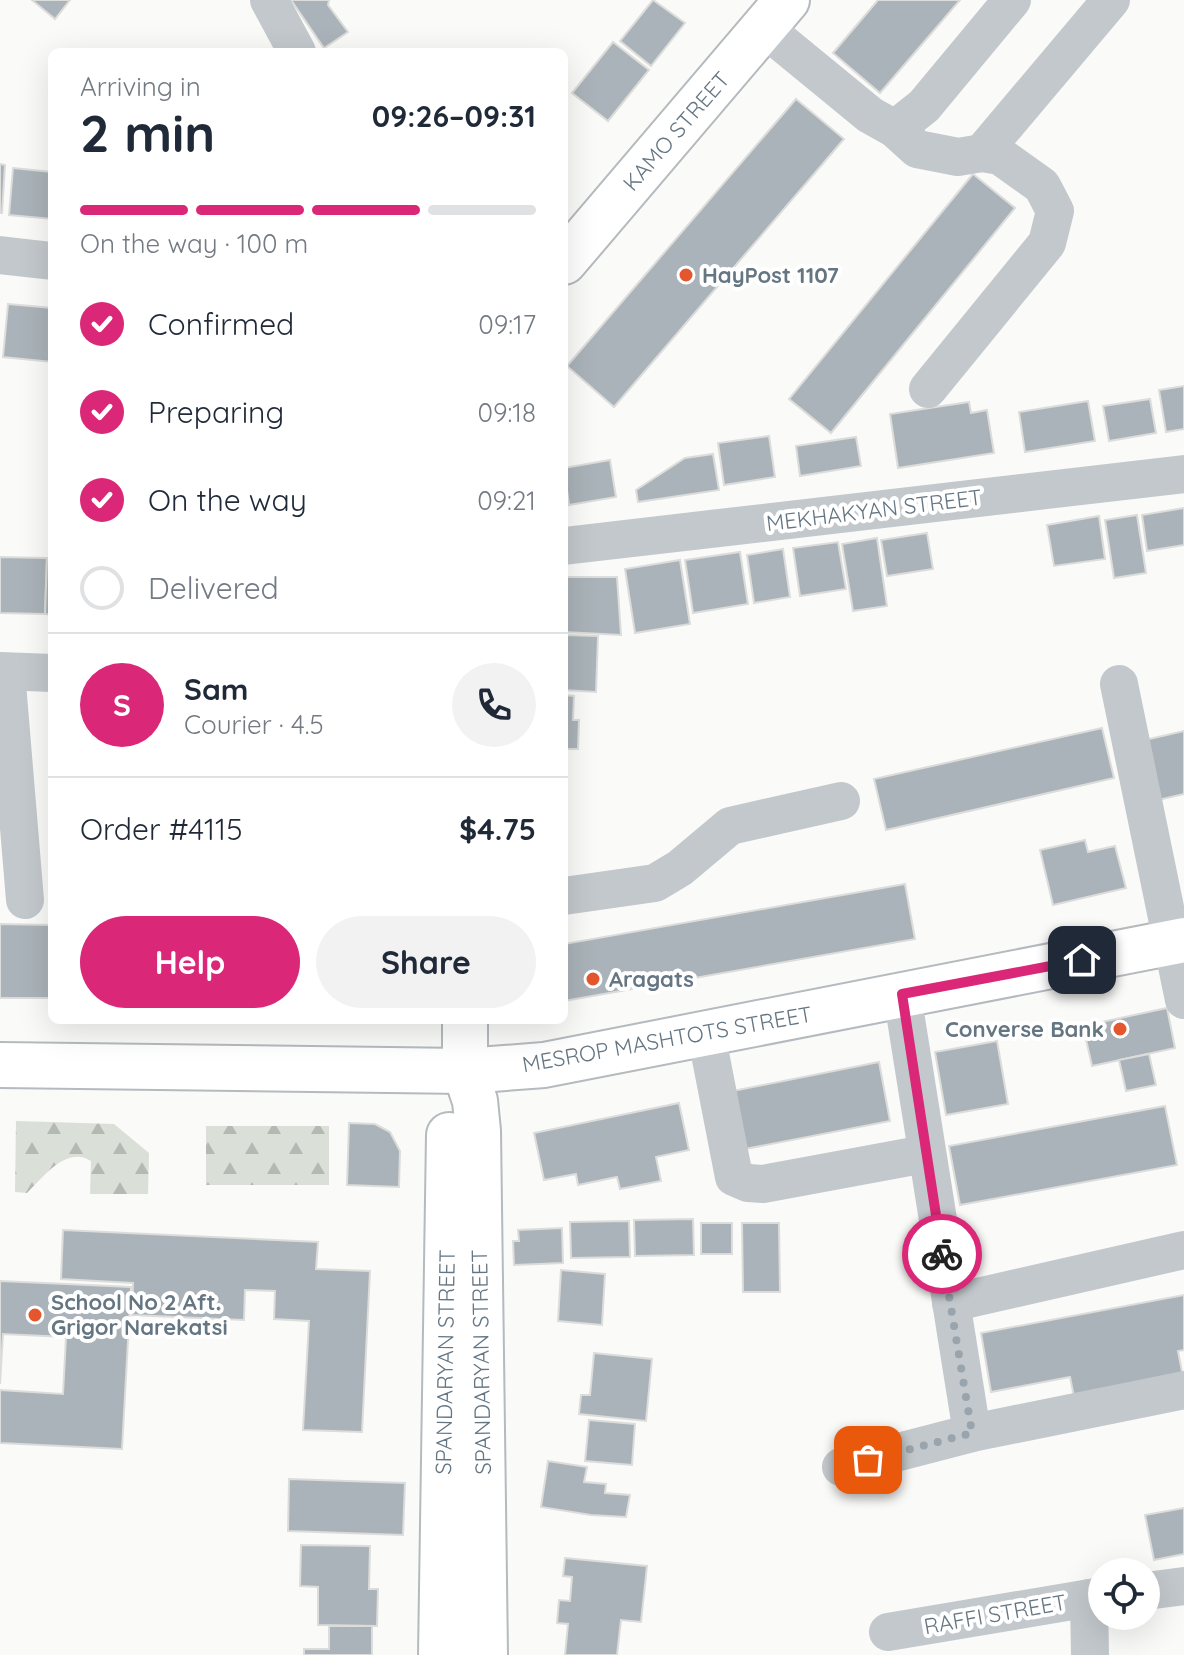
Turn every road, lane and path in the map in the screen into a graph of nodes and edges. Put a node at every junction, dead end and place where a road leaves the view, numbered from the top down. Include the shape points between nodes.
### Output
1 (269, 0) edge
2 (1012, 0) edge
3 (1111, 0) edge
4 (776, 14) edge
5 (295, 48) edge
6 (895, 129) junction
7 (982, 153) junction
8 (0, 255) edge
9 (568, 257) edge
10 (48, 261) edge
11 (928, 389) dead end
12 (1184, 474) edge
13 (568, 546) edge
14 (3, 672) edge
15 (48, 673) edge
16 (1119, 684) dead end
17 (7, 759) edge
18 (841, 801) dead end
19 (568, 895) edge
20 (25, 900) dead end
21 (1178, 941) edge
22 (902, 994) junction
23 (1184, 1000) edge
24 (465, 1024) edge
25 (706, 1033) junction
26 (0, 1065) edge
27 (465, 1071) junction
28 (925, 1154) junction
29 (1184, 1250) edge
30 (951, 1303) junction
31 (1184, 1390) edge
32 (972, 1433) junction
33 (841, 1467) dead end
34 (1184, 1586) edge
35 (1160, 1589) edge
36 (1088, 1598) edge
37 (1092, 1630) edge
38 (888, 1632) dead end
39 (441, 1655) edge
40 (485, 1655) edge
41 (1090, 1655) edge

1 - 5 street
2 - 6 street via 924,106
3 - 7 street
4 - 6 street via 870,115
4 - 9 main road, KAMO STREET
6 - 7 street via 917,149 958,157
7 - 11 street via 1000,156 1042,186 1055,211 1047,243
8 - 10 street
12 - 13 street, MEKHAKYAN STREET
14 - 15 street
14 - 17 street
16 - 21 street
17 - 20 street
18 - 19 street via 730,826 655,883
21 - 22 main road, MESROP MASHTOTS STREET
21 - 23 street
22 - 25 main road, MESROP MASHTOTS STREET
22 - 28 street
24 - 27 main road
25 - 27 main road, MESROP MASHTOTS STREET via 544,1065
25 - 28 street via 734,1177 763,1184
26 - 27 main road, MESROP MASHTOTS STREET
27 - 39 main road, SPANDARYAN STREET via 453,1100 449,1133
27 - 40 main road, SPANDARYAN STREET via 478,1131
28 - 30 street
29 - 30 street
30 - 32 street
31 - 32 street
32 - 33 street
34 - 35 street
36 - 38 street, RAFFI STREET
37 - 41 street

